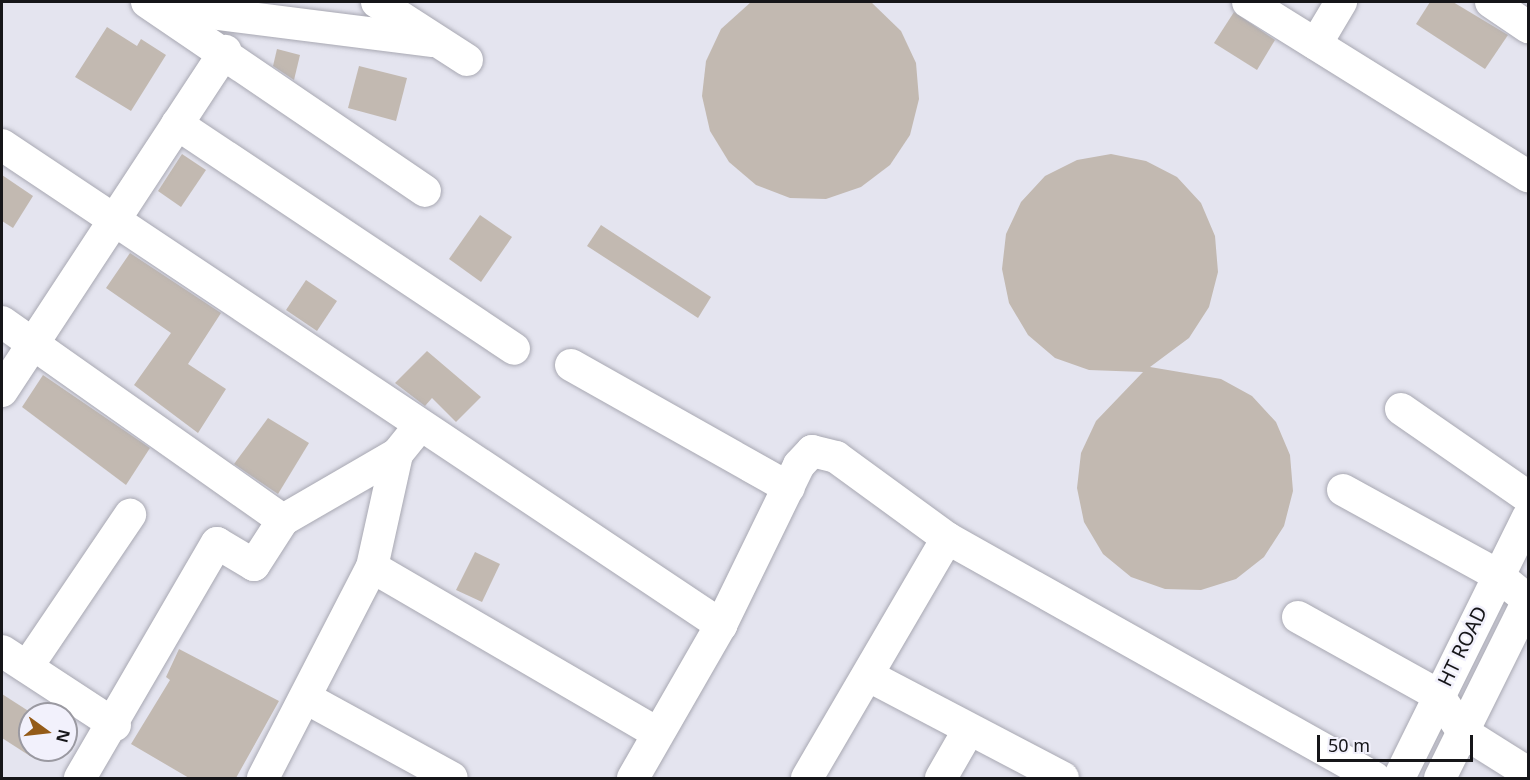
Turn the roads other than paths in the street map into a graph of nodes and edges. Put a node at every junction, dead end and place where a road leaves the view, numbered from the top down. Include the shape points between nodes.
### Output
1 (376, 2) edge
2 (1248, 2) edge
3 (1341, 2) edge
4 (1491, 2) edge
5 (144, 3) edge
6 (1528, 27) edge
7 (432, 41) junction
8 (1316, 44) junction
9 (225, 51) junction
10 (467, 60) dead end
11 (177, 124) junction
12 (2, 145) edge
13 (1528, 176) edge
14 (425, 191) dead end
15 (114, 220) junction
16 (2, 322) edge
17 (33, 344) junction
18 (514, 349) dead end
19 (570, 364) dead end
20 (2, 391) edge
21 (1401, 409) dead end
22 (419, 427) junction
23 (397, 454) junction
24 (789, 488) junction
25 (1343, 490) dead end
26 (1528, 496) edge
27 (130, 514) dead end
28 (1528, 517) edge
29 (283, 520) junction
30 (947, 538) junction
31 (1512, 562) edge
32 (372, 567) junction
33 (1528, 600) edge
34 (1298, 617) dead end
35 (721, 625) junction
36 (14, 659) edge
37 (869, 676) junction
38 (1438, 695) junction
39 (306, 699) junction
40 (115, 725) junction
41 (968, 731) junction
42 (656, 732) junction
43 (1463, 732) junction
44 (1528, 773) edge
45 (80, 778) edge
46 (263, 778) edge
47 (452, 778) edge
48 (633, 778) edge
49 (807, 778) edge
50 (941, 778) edge
51 (1063, 778) edge
52 (1374, 778) edge
53 (1399, 778) edge
54 (1440, 778) edge

1 - 7 street
2 - 8 street
3 - 8 street
4 - 6 street
5 - 7 street
5 - 9 street
7 - 10 street
8 - 13 street
9 - 11 street
9 - 14 street
11 - 15 street
11 - 18 street
12 - 15 street
15 - 17 street
15 - 22 street
16 - 17 street
17 - 20 street
17 - 29 street
19 - 24 street
21 - 26 street
22 - 23 street
22 - 35 street
23 - 29 street
23 - 32 street
24 - 30 street via 813,451 836,457
24 - 35 street
25 - 31 street
27 - 36 street
28 - 31 street, HT ROAD
29 - 40 street via 254,565 217,543
30 - 37 street
30 - 52 street
31 - 33 street
31 - 38 street, HT ROAD
32 - 39 street
32 - 42 street
33 - 43 street, HT ROAD
34 - 38 street
35 - 42 street
36 - 40 street
37 - 41 street
37 - 49 street
38 - 43 street
38 - 53 street, HT ROAD
39 - 46 street
39 - 47 street
40 - 45 street
41 - 50 street
41 - 51 street
42 - 48 street
43 - 44 street
43 - 54 street, HT ROAD

